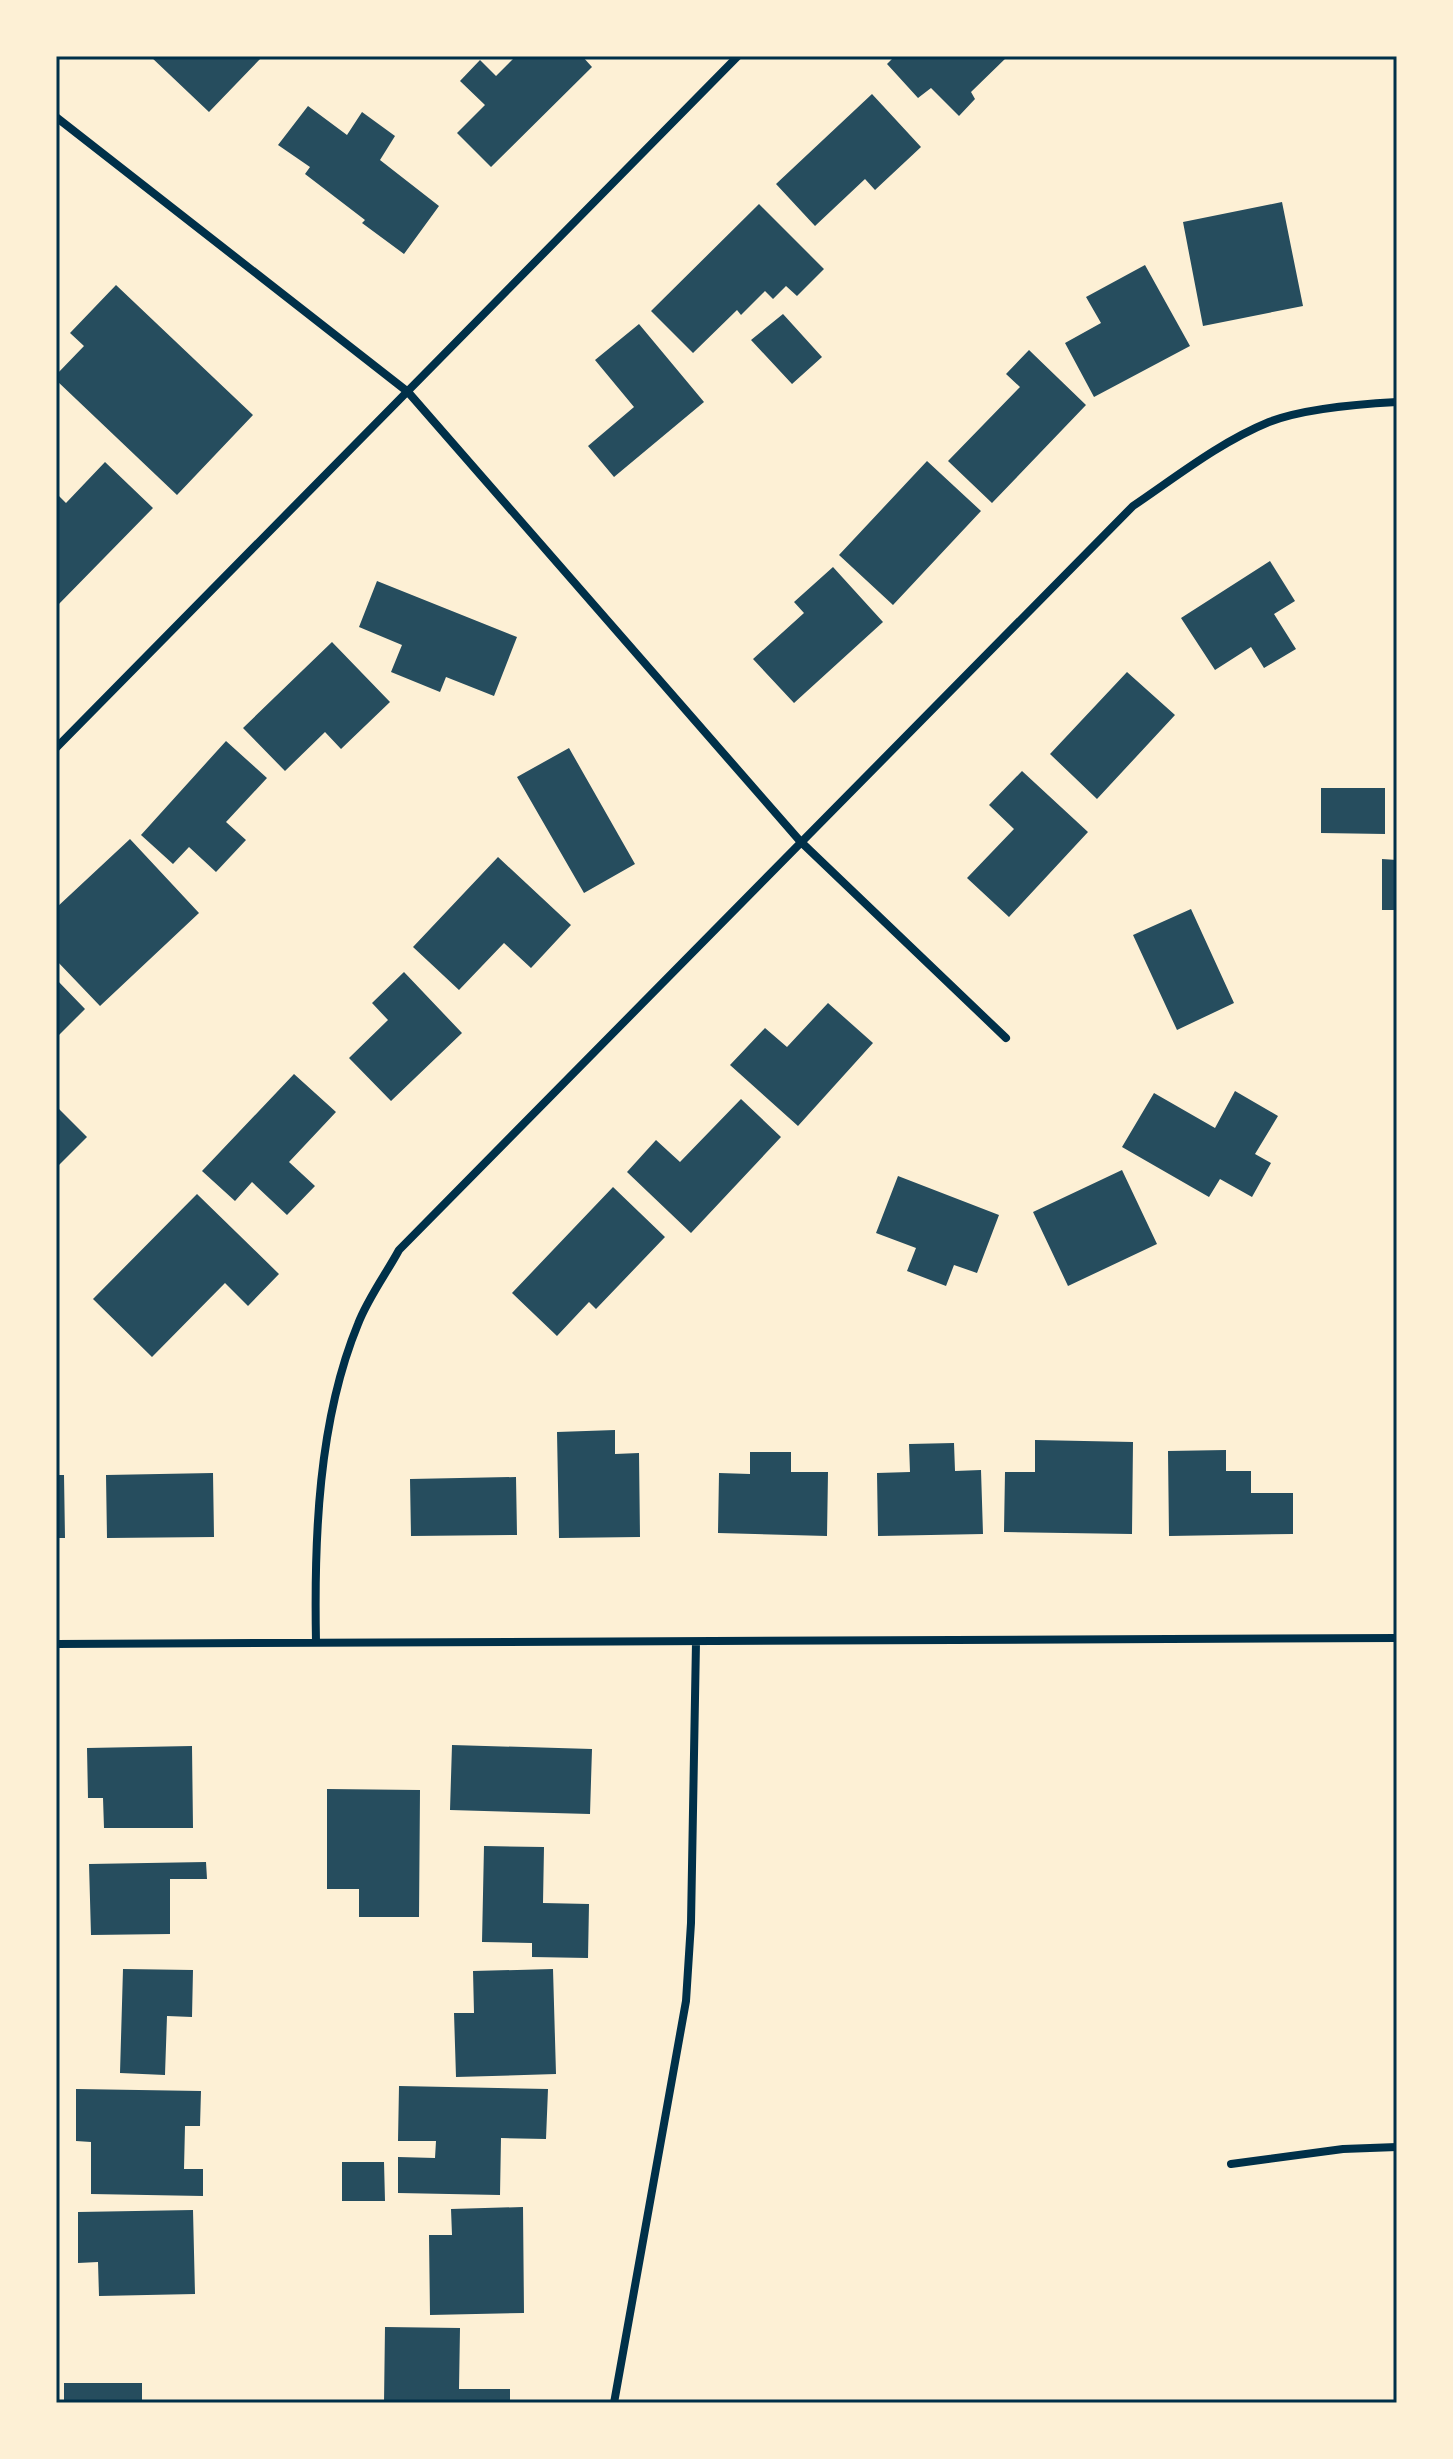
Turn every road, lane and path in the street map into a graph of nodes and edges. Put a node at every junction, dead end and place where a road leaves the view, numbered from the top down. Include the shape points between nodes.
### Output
1 (738, 56) edge
2 (56, 117) edge
3 (408, 392) junction
4 (1397, 402) edge
5 (56, 748) edge
6 (800, 841) junction
7 (1006, 1038) dead end
8 (1397, 1638) edge
9 (316, 1642) junction
10 (696, 1642) junction
11 (56, 1644) edge
12 (1397, 2147) edge
13 (1231, 2164) dead end
14 (614, 2403) edge

1 - 3 street
2 - 3 street
3 - 5 street
3 - 6 street
4 - 6 street via 1347,405 1270,422 1203,458 1133,506
6 - 7 street
6 - 9 street via 399,1250 358,1322 336,1389 314,1563
8 - 10 street
9 - 10 street
9 - 11 street
10 - 14 street via 686,2001
12 - 13 street

